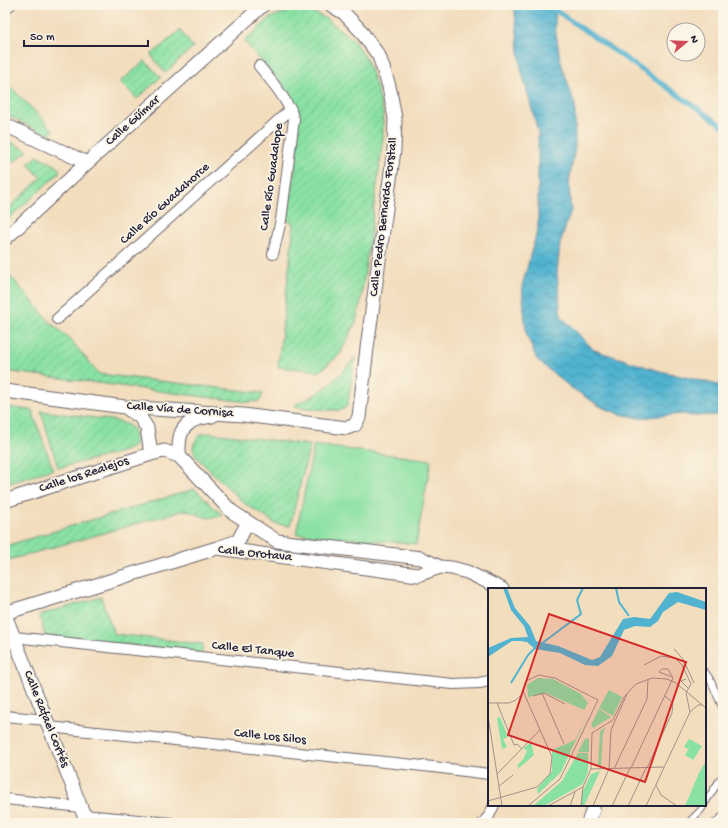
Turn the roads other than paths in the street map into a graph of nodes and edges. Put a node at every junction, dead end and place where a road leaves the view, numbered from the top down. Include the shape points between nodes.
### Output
1 (10, 5) edge
2 (263, 5) edge
3 (331, 5) edge
4 (5, 9) edge
5 (259, 66) dead end
6 (291, 110) junction
7 (5, 125) edge
8 (87, 163) junction
9 (5, 239) edge
10 (273, 254) dead end
11 (57, 319) dead end
12 (5, 392) edge
13 (124, 407) junction
14 (168, 409) junction
15 (221, 413) junction
16 (355, 425) joint
17 (147, 428) junction
18 (182, 430) junction
19 (151, 454) junction
20 (179, 456) junction
21 (5, 501) edge
22 (248, 522) junction
23 (217, 548) junction
24 (440, 567) junction
25 (500, 588) edge
26 (5, 614) edge
27 (14, 637) junction
28 (706, 673) edge
29 (488, 681) edge
30 (723, 709) edge
31 (5, 716) edge
32 (48, 723) junction
33 (488, 774) edge
34 (723, 775) edge
35 (5, 799) edge
36 (706, 801) edge
37 (494, 806) edge
38 (593, 806) edge
39 (703, 806) edge
40 (84, 815) edge
41 (723, 816) edge
42 (171, 823) edge
43 (483, 823) edge
44 (588, 823) edge
45 (688, 823) edge
46 (715, 823) edge

1 - 4 street
2 - 8 street, Calle Güímar
3 - 16 street, Calle Pedro Bernardo Forstall via 344,13 360,30 379,56 389,86 395,118 394,150 359,417
5 - 6 street, Calle Río Guadalope
6 - 10 street, Calle Río Guadalope via 294,120 281,220
6 - 11 street, Calle Río Guadahorce
7 - 8 street
8 - 9 street, Calle Güímar
12 - 13 street, Calle Vía de Cornisa
13 - 14 street, Calle Vía de Cornisa
13 - 17 street via 140,417
14 - 15 street, Calle Vía de Cornisa
14 - 17 street
14 - 18 street via 178,418
15 - 16 street, Calle Vía de Cornisa via 347,428
15 - 18 street via 191,421
17 - 19 street
18 - 20 street
19 - 20 street, Calle los Realejos via 164,451
19 - 21 street, Calle los Realejos
20 - 22 street via 231,511
22 - 23 street via 238,541
22 - 24 street via 277,541 421,558
23 - 24 street, Calle Orotava via 418,575
23 - 26 street, Calle Orotava
24 - 25 street via 467,572
26 - 27 street, Calle Rafael Cortés
27 - 29 street, Calle El Tanque via 453,684
27 - 32 street, Calle Rafael Cortés
28 - 30 lane
31 - 32 street, Calle Los Silos
32 - 33 street, Calle Los Silos
32 - 40 street, Calle Rafael Cortés
34 - 36 lane
35 - 40 street
37 - 43 street
38 - 44 street
39 - 45 lane
40 - 42 street
41 - 46 lane

